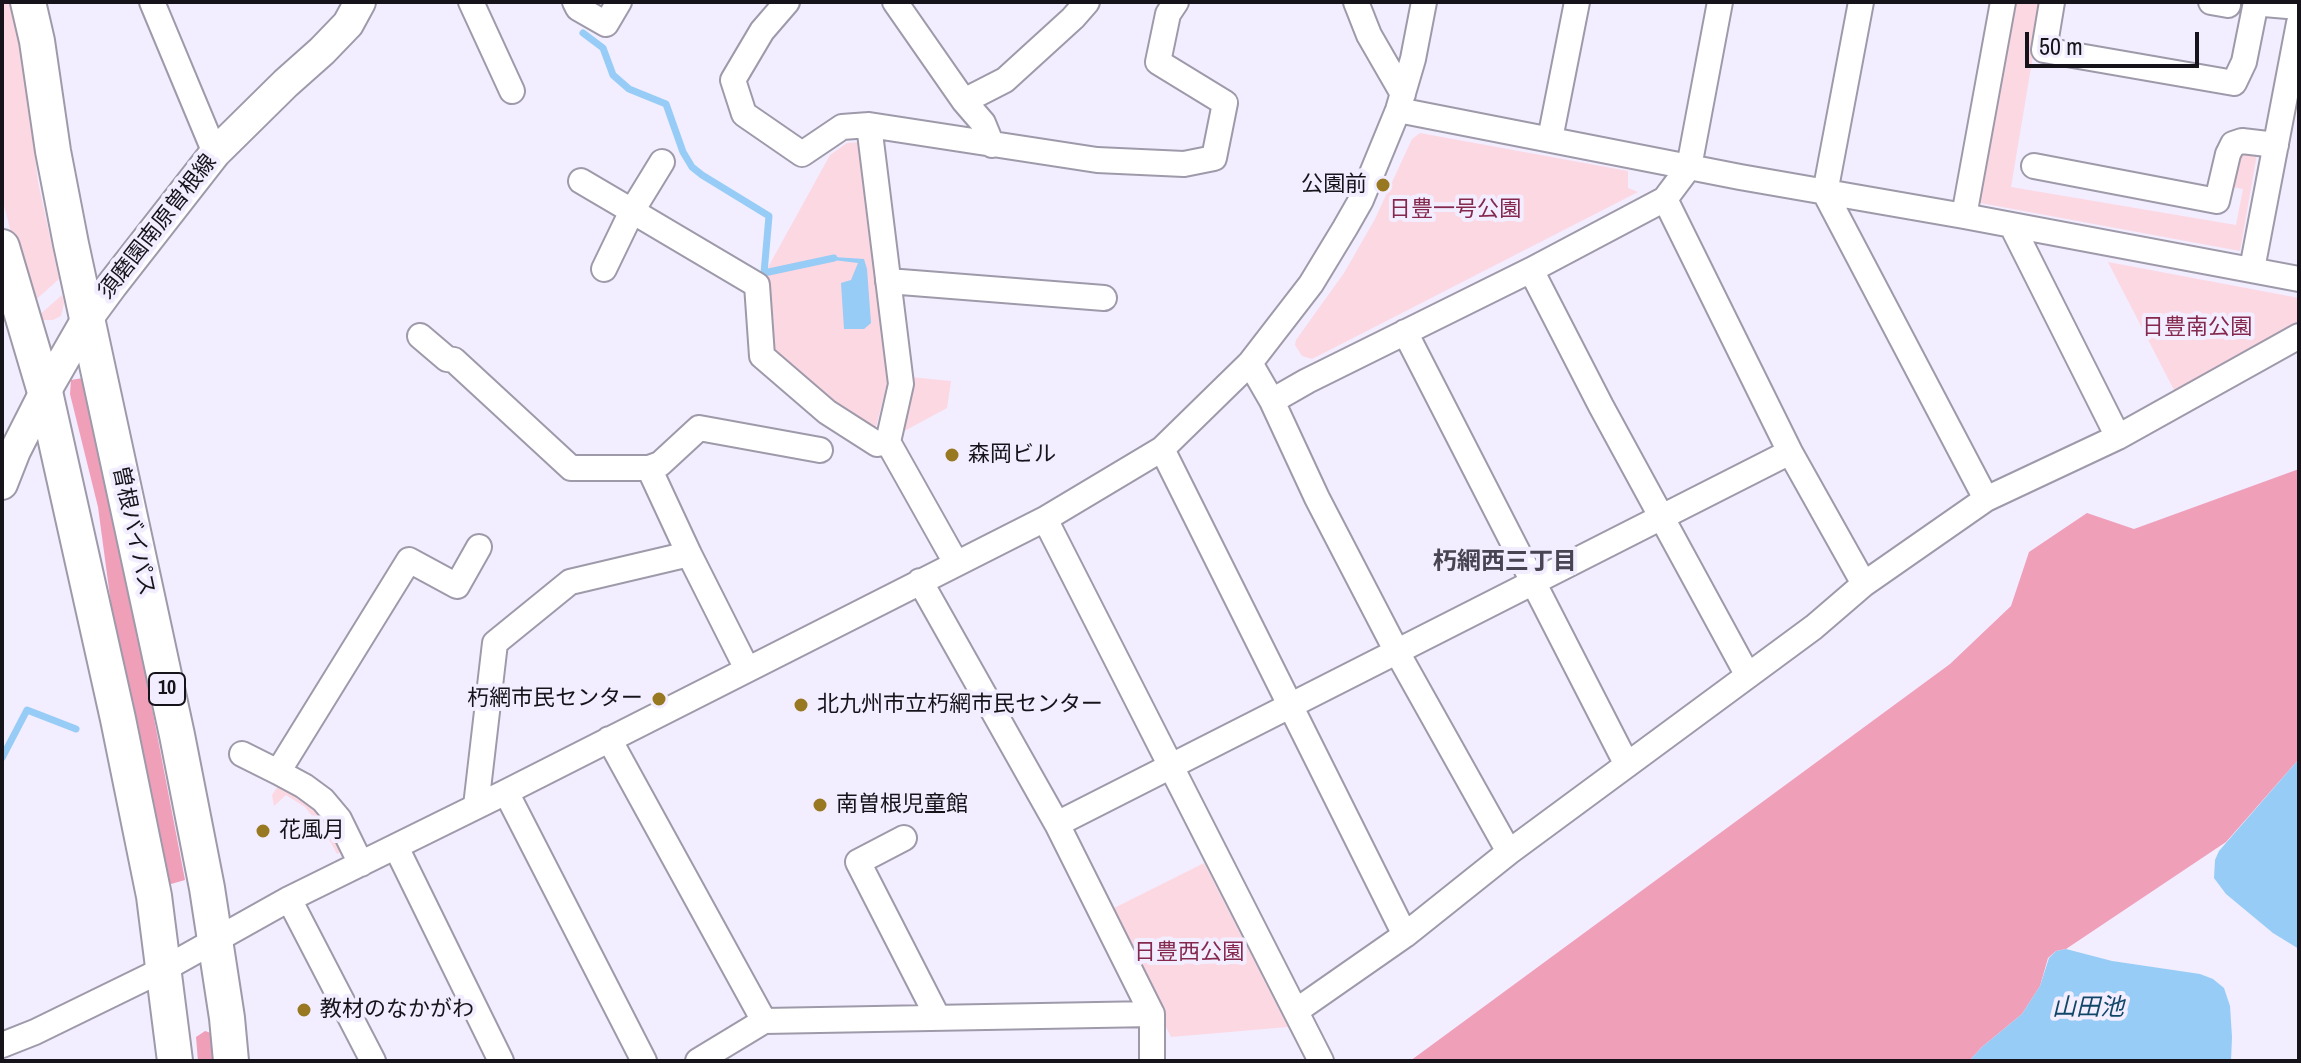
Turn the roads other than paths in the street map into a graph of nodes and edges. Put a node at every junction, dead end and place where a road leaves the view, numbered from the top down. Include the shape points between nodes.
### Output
1 (28, 2) edge
2 (152, 2) edge
3 (360, 2) edge
4 (471, 2) edge
5 (575, 2) edge
6 (619, 2) edge
7 (787, 2) edge
8 (895, 2) edge
9 (1176, 2) edge
10 (1356, 2) edge
11 (1424, 2) edge
12 (1577, 2) edge
13 (1720, 2) edge
14 (1861, 2) edge
15 (2003, 2) edge
16 (2052, 2) edge
17 (1074, 7) edge
18 (2299, 7) edge
19 (2299, 23) edge
20 (512, 91) dead end
21 (964, 101) junction
22 (1401, 102) junction
23 (869, 125) junction
24 (1550, 139) junction
25 (992, 145) junction
26 (2276, 145) junction
27 (215, 153) junction
28 (662, 162) dead end
29 (2034, 166) dead end
30 (1689, 167) junction
31 (581, 181) dead end
32 (1825, 193) junction
33 (1665, 199) junction
34 (632, 211) junction
35 (1964, 216) junction
36 (2012, 226) junction
37 (2, 247) edge
38 (604, 269) dead end
39 (2252, 269) junction
40 (1531, 270) junction
41 (2299, 279) edge
42 (888, 281) junction
43 (1104, 298) dead end
44 (87, 319) junction
45 (1405, 332) junction
46 (420, 336) dead end
47 (2299, 336) edge
48 (1250, 363) junction
49 (45, 392) junction
50 (1272, 401) junction
51 (2118, 437) junction
52 (888, 442) junction
53 (1162, 449) junction
54 (820, 450) dead end
55 (1790, 452) junction
56 (649, 468) junction
57 (2, 484) edge
58 (1986, 499) junction
59 (1663, 518) junction
60 (1045, 519) junction
61 (479, 547) dead end
62 (689, 554) junction
63 (956, 563) junction
64 (920, 581) junction
65 (1533, 583) junction
66 (1864, 584) junction
67 (1397, 652) junction
68 (747, 669) junction
69 (1747, 674) junction
70 (1292, 706) junction
71 (609, 739) junction
72 (242, 754) dead end
73 (1627, 765) junction
74 (1172, 766) junction
75 (278, 772) junction
76 (506, 792) junction
77 (476, 806) junction
78 (1057, 824) junction
79 (904, 838) dead end
80 (396, 847) junction
81 (1509, 852) junction
82 (361, 864) junction
83 (289, 899) junction
84 (1405, 935) junction
85 (215, 942) junction
86 (164, 969) junction
87 (1296, 1011) junction
88 (1152, 1014) junction
89 (938, 1018) junction
90 (764, 1021) junction
91 (2, 1045) edge
92 (175, 1061) edge
93 (231, 1061) edge
94 (373, 1061) edge
95 (501, 1061) edge
96 (644, 1061) edge
97 (698, 1061) edge
98 (1152, 1061) edge
99 (1321, 1061) edge

1 - 44 highway, 曽根バイパス / 10
2 - 27 street
3 - 27 main road, 須磨園南原曽根線 via 331,42
4 - 20 street
5 - 6 street via 606,24
7 - 23 street via 762,31 733,80 744,114 802,154 842,127
8 - 21 street
9 - 25 street via 1168,14 1158,62 1225,103 1214,158 1184,164 1097,160
10 - 22 street
11 - 22 street
12 - 24 street
13 - 30 street
14 - 32 street
15 - 35 street
16 - 18 street via 2044,50 2234,83 2244,62 2255,7
17 - 21 street via 1005,80
19 - 26 street
21 - 25 street via 983,123
22 - 24 street
22 - 48 street via 1345,228 1311,284
23 - 25 street
23 - 42 street
24 - 30 street
26 - 29 street via 2233,144 2217,201
26 - 39 street
27 - 44 main road, 須磨園南原曽根線
28 - 34 street
30 - 32 street
30 - 33 street
31 - 34 street
32 - 35 street
32 - 58 street
33 - 40 street
33 - 55 street
34 - 38 street
34 - 52 street via 757,285 762,356 827,412 877,444
35 - 36 street
36 - 39 street
36 - 51 street
37 - 49 highway
39 - 41 street
40 - 45 street
40 - 59 street
42 - 43 street
42 - 52 street via 901,384
44 - 49 main road, 須磨園南原曽根線
44 - 85 highway, 曽根バイパス / 10 via 177,735
45 - 50 street
45 - 65 street
46 - 56 street via 454,360 571,468
47 - 51 street
48 - 50 street
48 - 53 street
49 - 57 main road, 須磨園南原曽根線
49 - 86 highway via 118,719
50 - 67 street
51 - 58 street
52 - 63 street
53 - 60 street
53 - 70 street
54 - 56 street via 699,428
55 - 59 street
55 - 66 street
56 - 62 street
58 - 66 street
59 - 65 street
59 - 69 street
60 - 63 street
60 - 74 street
61 - 75 street via 457,586 409,560
62 - 68 street
62 - 77 street via 570,582 495,643
63 - 64 street
64 - 68 street
64 - 78 street
65 - 67 street
65 - 73 street
66 - 69 street
67 - 70 street
67 - 81 street
68 - 71 street
69 - 73 street
70 - 74 street
70 - 84 street
71 - 76 street
71 - 90 street
72 - 75 street
73 - 81 street
74 - 78 street
74 - 87 street
75 - 82 street via 323,800 339,819
76 - 77 street
76 - 96 street
77 - 80 street
78 - 88 street
79 - 89 street via 858,862
80 - 82 street
80 - 95 street
81 - 84 street
82 - 83 street
83 - 85 street
83 - 94 street
84 - 87 street
85 - 86 street
85 - 93 highway, 曽根バイパス / 10
86 - 91 street
86 - 92 highway
87 - 99 street
88 - 89 street
88 - 98 street
89 - 90 street
90 - 97 street

